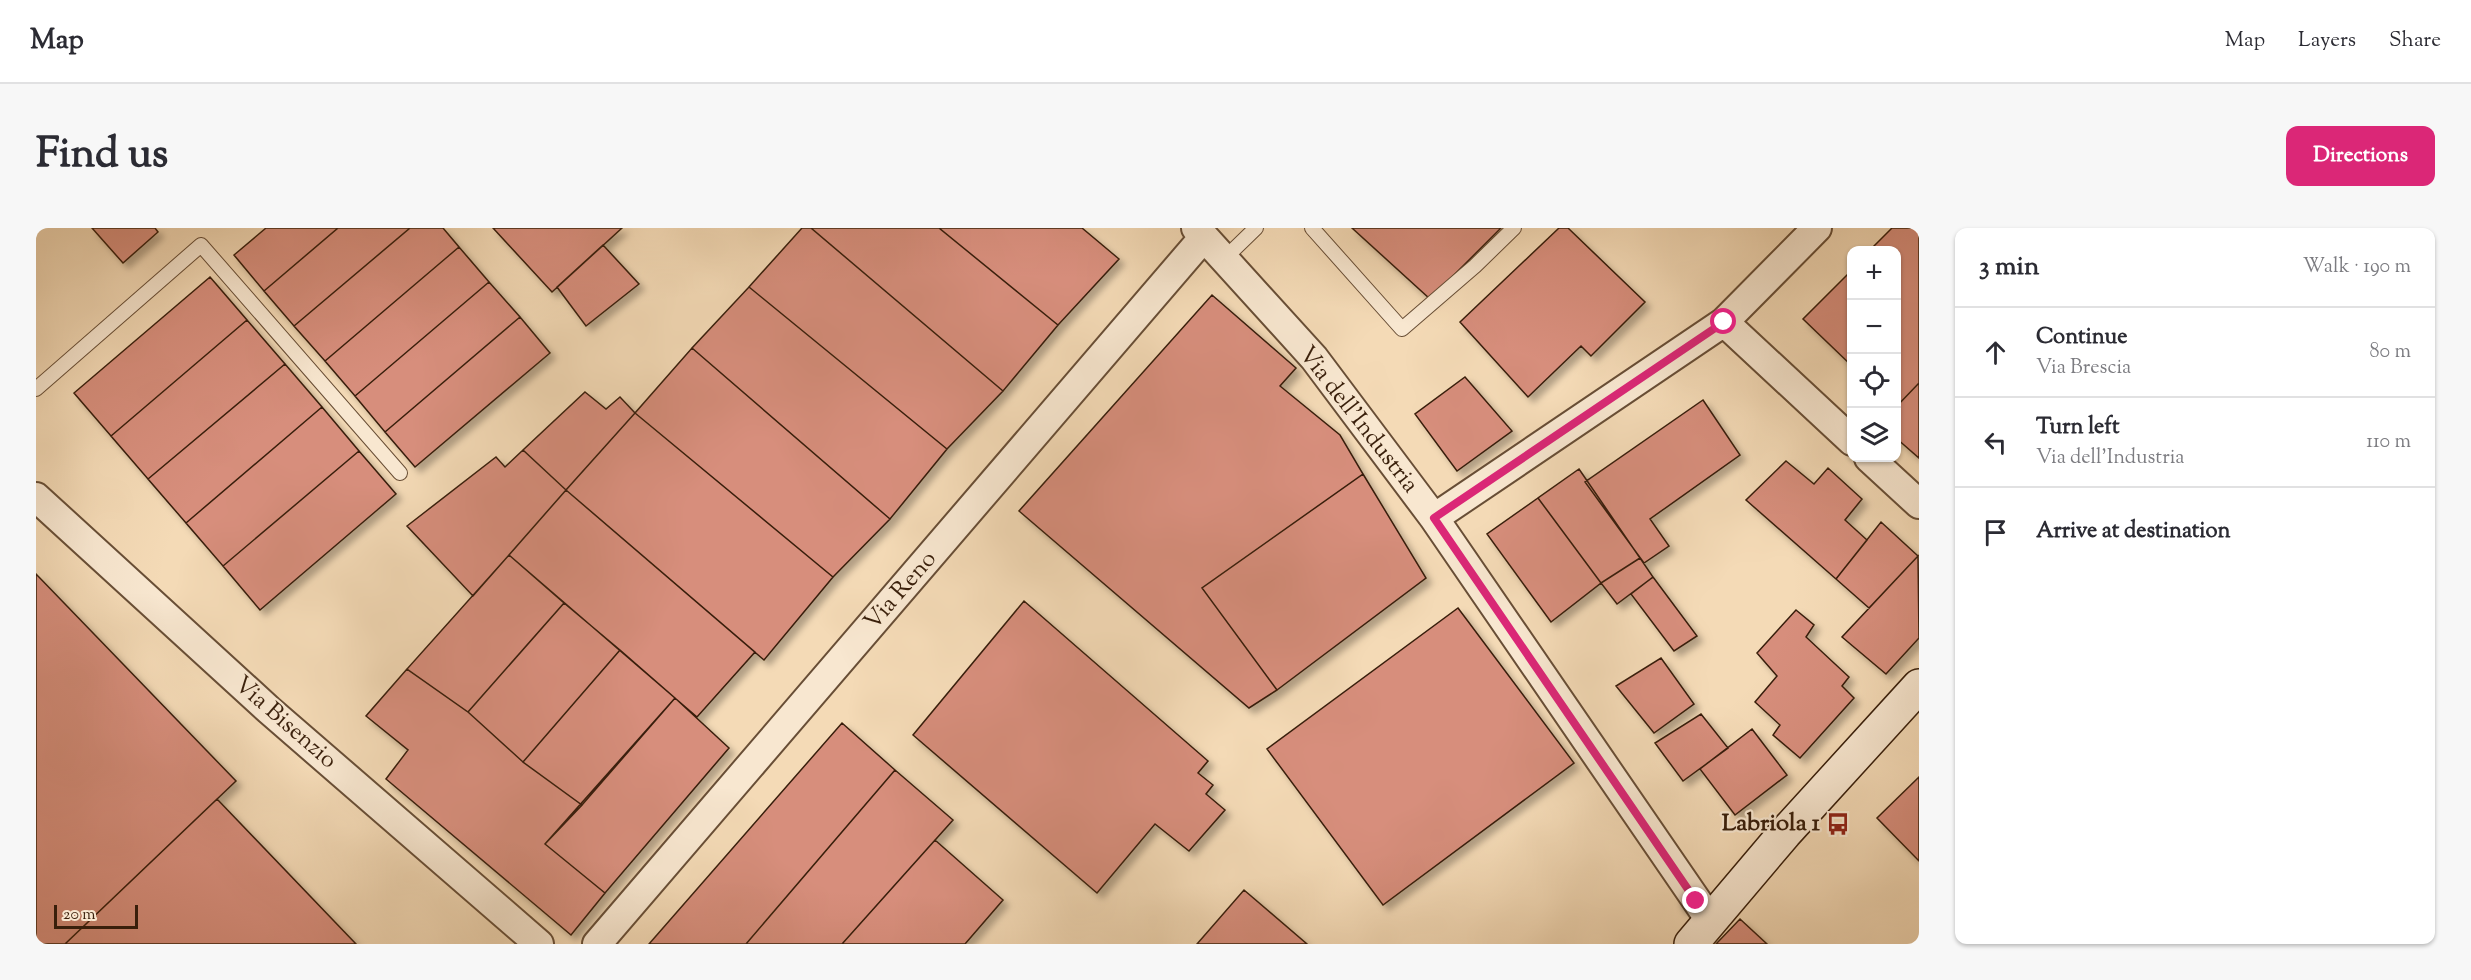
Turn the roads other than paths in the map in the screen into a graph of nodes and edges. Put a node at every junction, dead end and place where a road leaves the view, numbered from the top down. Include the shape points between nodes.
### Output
1 (1256, 228) edge
2 (1312, 228) edge
3 (1514, 228) edge
4 (1817, 228) edge
5 (1200, 233) edge
6 (1223, 260) junction
7 (1724, 322) junction
8 (36, 388) edge
9 (1847, 437) edge
10 (1873, 462) edge
11 (400, 473) dead end
12 (36, 497) edge
13 (1919, 504) edge
14 (1434, 518) junction
15 (1919, 686) edge
16 (1700, 932) edge
17 (539, 944) edge
18 (597, 944) edge

1 - 6 lane
2 - 3 lane via 1402,329
4 - 7 street
5 - 6 street, Via dell'Industria
5 - 18 street, Via Reno
6 - 14 street, Via dell'Industria via 1314,358
7 - 9 street
7 - 14 street
8 - 11 lane via 201,245
10 - 13 street
12 - 17 street, Via Bisenzio via 269,710
14 - 16 street, Via dell'Industria
15 - 16 street

